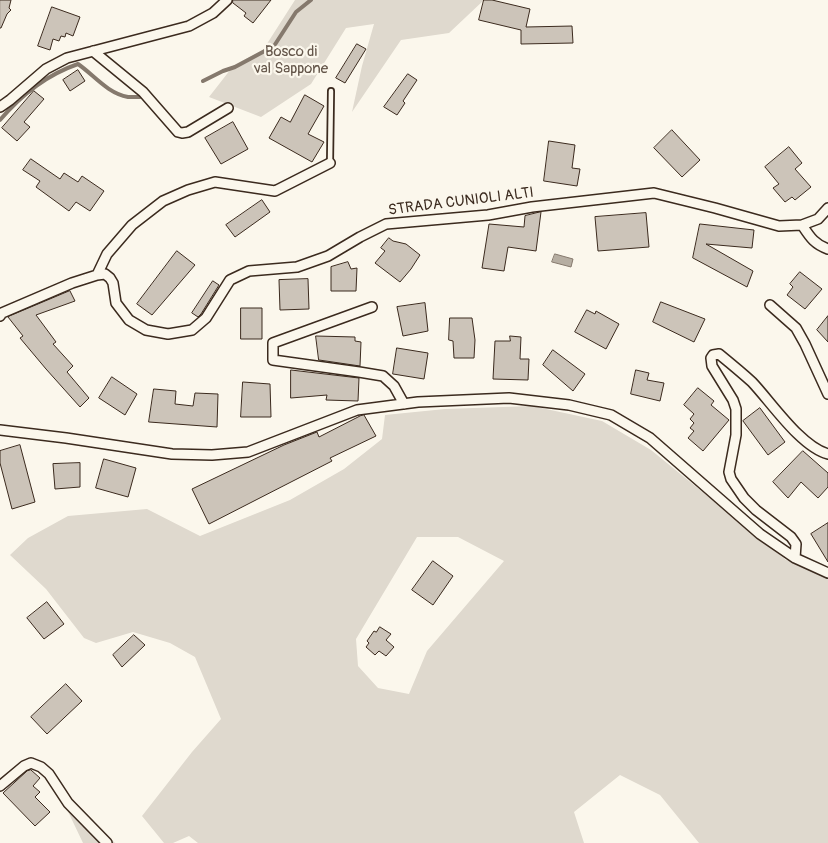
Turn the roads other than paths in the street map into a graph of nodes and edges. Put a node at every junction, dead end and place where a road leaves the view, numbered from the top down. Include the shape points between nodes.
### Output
1 (227, 0) edge
2 (92, 51) junction
3 (331, 91) dead end
4 (0, 106) edge
5 (228, 108) dead end
6 (330, 162) joint
7 (828, 208) edge
8 (802, 225) junction
9 (828, 249) edge
10 (97, 275) junction
11 (770, 305) dead end
12 (372, 307) dead end
13 (0, 316) edge
14 (828, 394) edge
15 (404, 404) junction
16 (0, 430) edge
17 (828, 454) edge
18 (795, 558) junction
19 (828, 573) edge
20 (0, 786) edge
21 (107, 843) edge

1 - 2 street via 213,13 189,26
2 - 4 street via 67,58 46,69
2 - 5 street via 143,92 178,132 188,132
3 - 6 lane
6 - 10 street via 275,191 215,182 162,201 132,225 107,254
7 - 8 street, STRADA CUNIOLI ALTI via 818,219
8 - 9 street via 810,238
8 - 10 street, STRADA CUNIOLI ALTI via 779,226 654,193 488,215 386,224 328,256 297,267 249,271 230,280 206,318 192,330 168,334 146,330 128,320 116,303 110,278 105,274
10 - 13 street
11 - 14 street via 796,328
12 - 15 street via 273,343 273,360 383,376 394,386
15 - 16 street via 357,410 248,452 172,454
15 - 18 street via 509,398 569,404 611,415 650,438 760,534
17 - 18 street via 811,445 790,426 731,363 719,354 713,355 712,366 736,409 731,479 756,510 791,537 796,544
18 - 19 street
20 - 21 street via 30,763 41,767 68,804

